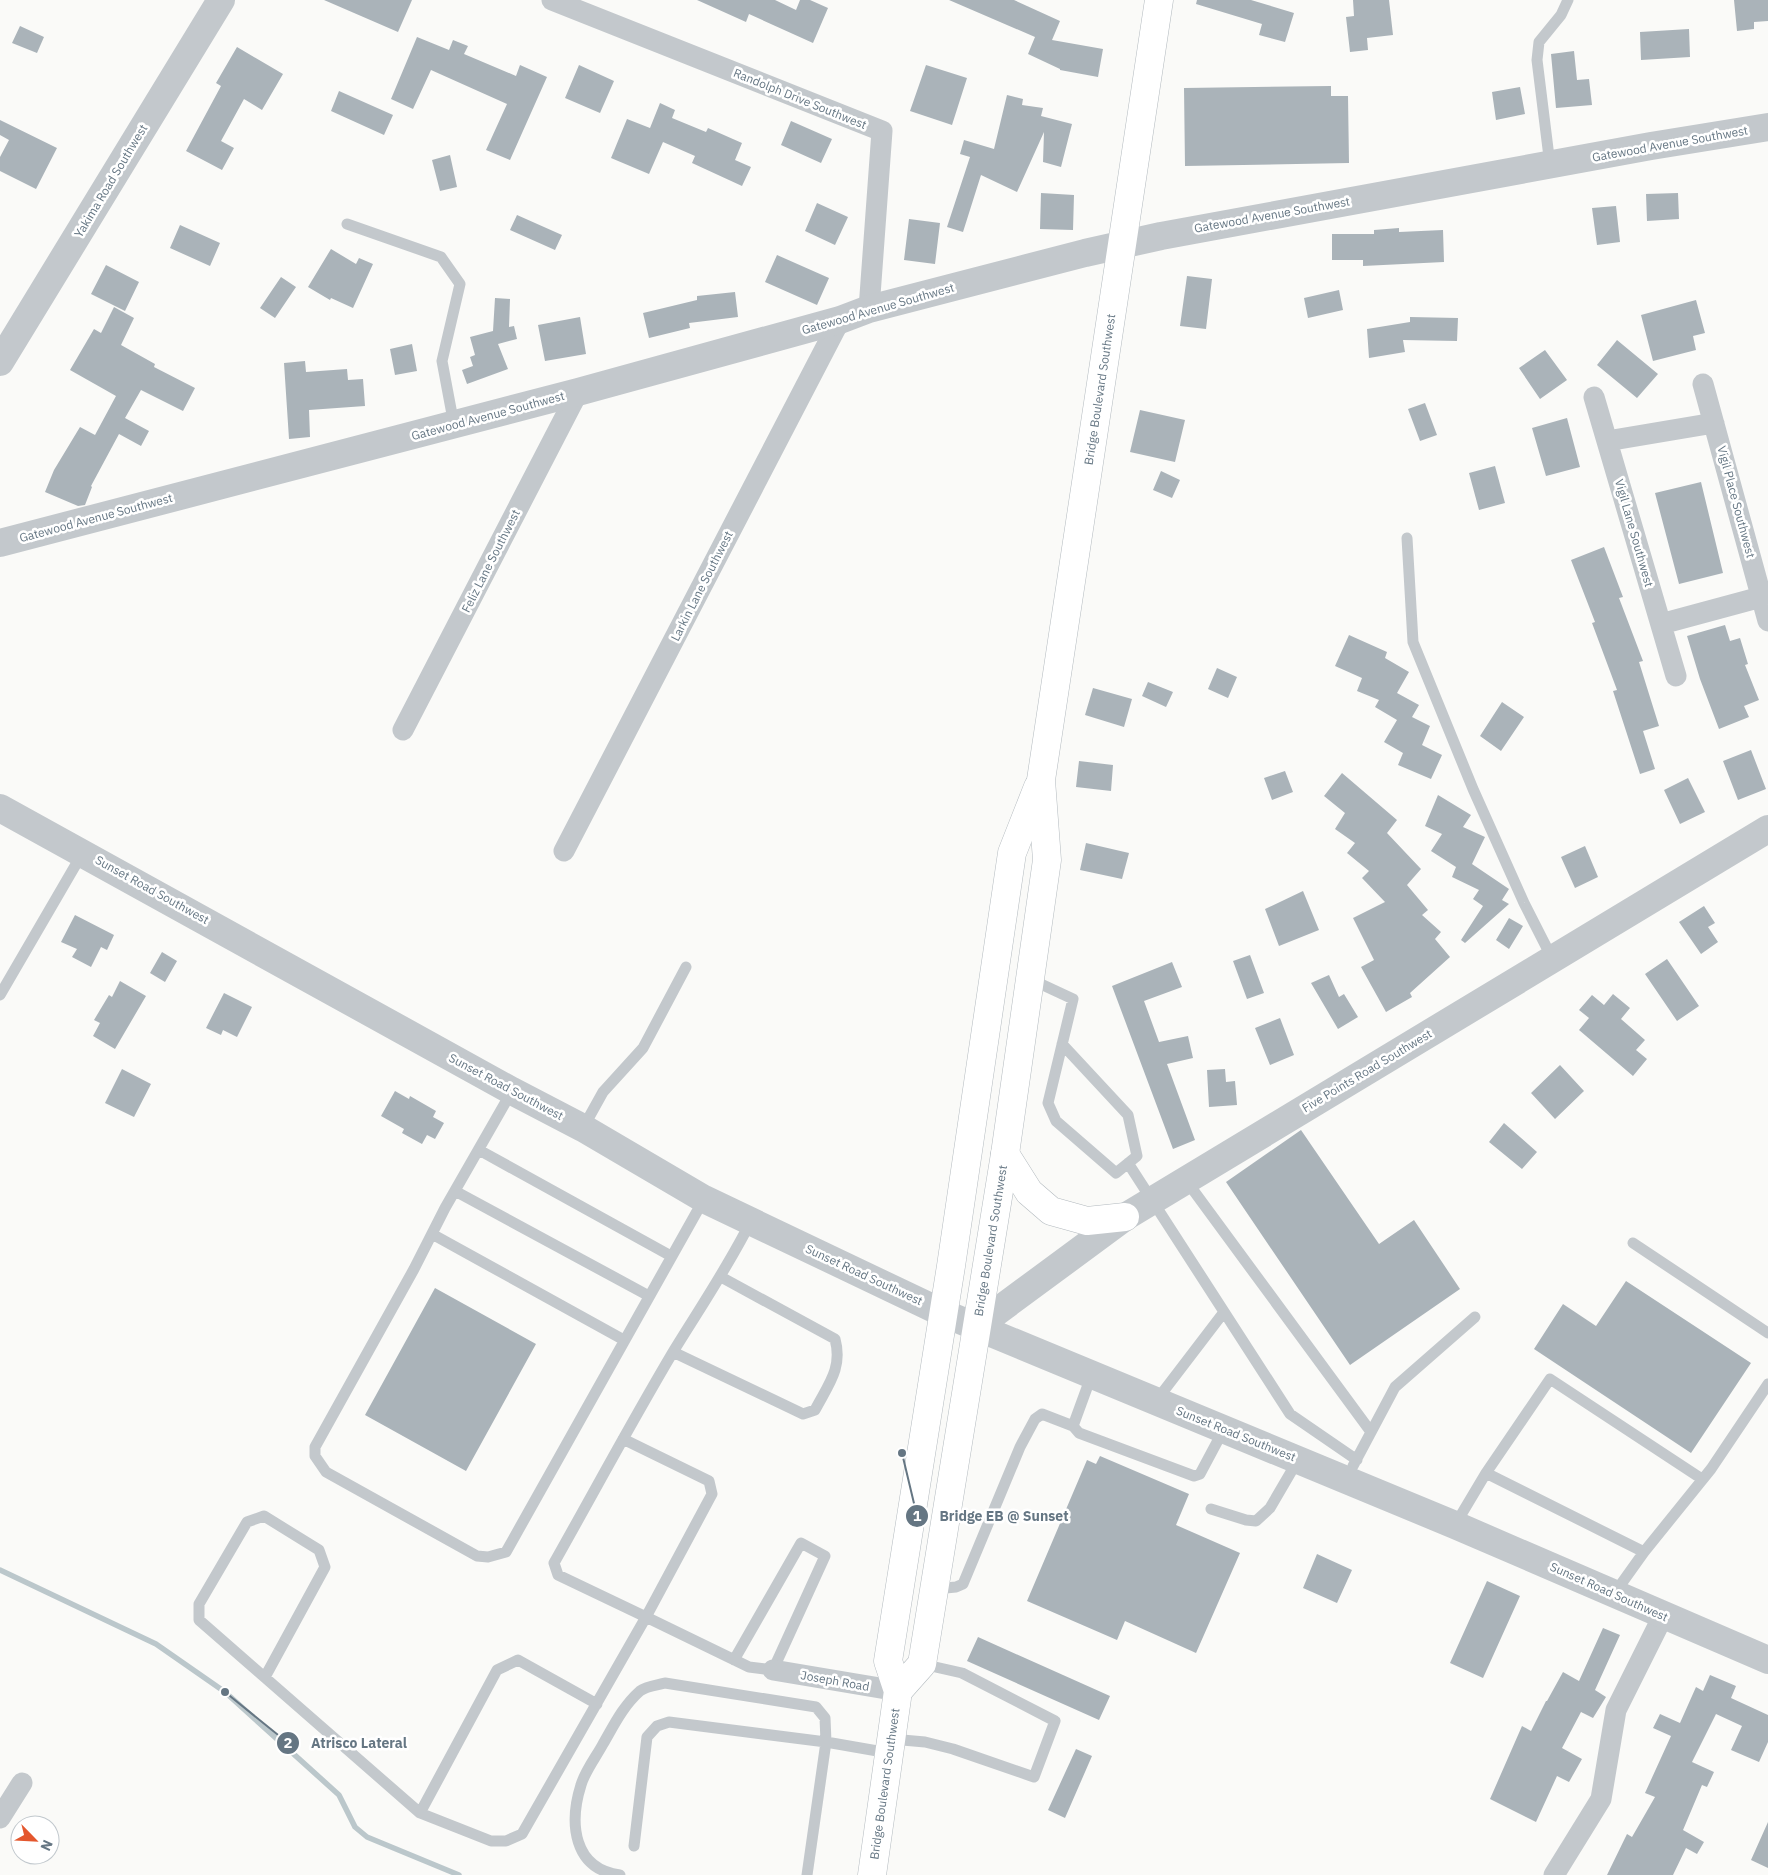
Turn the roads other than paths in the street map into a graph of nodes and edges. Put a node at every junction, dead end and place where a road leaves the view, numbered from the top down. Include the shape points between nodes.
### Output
1 (222, 0) edge
2 (552, 0) edge
3 (1159, 0) edge
4 (1568, 0) edge
5 (1768, 128) edge
6 (1550, 165) junction
7 (347, 224) dead end
8 (1123, 244) junction
9 (869, 309) junction
10 (840, 320) junction
11 (0, 362) edge
12 (1703, 384) dead end
13 (578, 392) junction
14 (1594, 397) dead end
15 (1714, 423) junction
16 (454, 425) junction
17 (1607, 441) junction
18 (1407, 538) dead end
19 (0, 543) edge
20 (1762, 597) junction
21 (1768, 621) edge
22 (1661, 624) junction
23 (1676, 676) dead end
24 (403, 730) dead end
25 (1041, 780) junction
26 (0, 808) edge
27 (1768, 829) edge
28 (564, 851) dead end
29 (83, 852) junction
30 (1552, 960) junction
31 (686, 968) dead end
32 (1030, 979) junction
33 (0, 995) edge
34 (1062, 1044) junction
35 (512, 1091) junction
36 (583, 1128) junction
37 (479, 1150) junction
38 (1005, 1154) junction
39 (1128, 1163) junction
40 (1185, 1179) junction
41 (455, 1191) junction
42 (704, 1199) junction
43 (1152, 1200) junction
44 (1125, 1217) junction
45 (751, 1221) junction
46 (432, 1234) junction
47 (1633, 1243) dead end
48 (671, 1256) junction
49 (721, 1276) junction
50 (649, 1296) junction
51 (1224, 1312) junction
52 (943, 1313) junction
53 (1475, 1317) dead end
54 (976, 1327) junction
55 (1768, 1333) edge
56 (624, 1340) junction
57 (673, 1352) junction
58 (1092, 1374) junction
59 (1768, 1384) edge
60 (1156, 1401) junction
61 (1073, 1426) junction
62 (1224, 1429) junction
63 (1371, 1432) junction
64 (624, 1439) junction
65 (1298, 1460) junction
66 (1351, 1470) junction
67 (1486, 1473) junction
68 (1702, 1479) junction
69 (1211, 1508) dead end
70 (1455, 1525) junction
71 (1644, 1552) junction
72 (934, 1589) junction
73 (1614, 1594) junction
74 (1663, 1616) junction
75 (646, 1617) junction
76 (734, 1660) junction
77 (1768, 1660) edge
78 (922, 1664) junction
79 (774, 1670) junction
80 (264, 1677) junction
81 (898, 1691) junction
82 (596, 1704) junction
83 (826, 1742) junction
84 (890, 1746) junction
85 (22, 1783) dead end
86 (420, 1813) junction
87 (0, 1818) edge
88 (634, 1846) dead end
89 (620, 1875) edge
90 (807, 1875) edge
91 (872, 1875) edge
92 (1554, 1875) edge

1 - 11 street, Yakima Road Southwest
2 - 9 street, Randolph Drive Southwest via 882,131
3 - 8 main road, Bridge Boulevard Southwest
4 - 6 lane via 1540,42 1537,60
5 - 6 street, Gatewood Avenue Southwest
6 - 8 street, Gatewood Avenue Southwest
7 - 16 lane via 441,257 460,284 442,361
8 - 9 street, Gatewood Avenue Southwest
8 - 25 main road, Bridge Boulevard Southwest
9 - 10 street, Gatewood Avenue Southwest
10 - 13 street, Gatewood Avenue Southwest
10 - 28 street, Larkin Lane Southwest
12 - 15 street, Vigil Place Southwest
13 - 16 street, Gatewood Avenue Southwest
13 - 24 street, Feliz Lane Southwest
14 - 17 street, Vigil Lane Southwest
15 - 17 street
15 - 20 street, Vigil Place Southwest
16 - 19 street, Gatewood Avenue Southwest
17 - 22 street, Vigil Lane Southwest
18 - 30 lane via 1413,642 1473,790
20 - 21 street, Vigil Place Southwest
20 - 22 street
22 - 23 street, Vigil Lane Southwest
25 - 32 main road, Bridge Boulevard Southwest via 1047,860
25 - 52 main road, Bridge Boulevard Southwest via 1012,853
26 - 29 street, Sunset Road Southwest
27 - 30 street, Five Points Road Southwest
29 - 33 lane
29 - 35 street, Sunset Road Southwest
30 - 40 street, Five Points Road Southwest
31 - 36 lane via 643,1048 603,1092
32 - 34 lane via 1073,999
32 - 38 main road, Bridge Boulevard Southwest
34 - 39 lane via 1128,1116 1137,1156
34 - 39 lane via 1048,1103 1056,1121 1116,1173
35 - 36 street, Sunset Road Southwest
35 - 37 lane
36 - 42 street, Sunset Road Southwest
37 - 41 lane
37 - 48 lane
38 - 44 main road via 1029,1192 1051,1211 1087,1221
38 - 54 main road, Bridge Boulevard Southwest
39 - 43 lane
40 - 43 street, Five Points Road Southwest
40 - 63 lane
41 - 46 lane
41 - 50 lane
42 - 45 street, Sunset Road Southwest
42 - 48 lane
43 - 44 street, Five Points Road Southwest
43 - 51 lane
44 - 54 street, Five Points Road Southwest
45 - 49 lane
45 - 52 street, Sunset Road Southwest
46 - 56 lane
46 - 56 lane via 315,1448 315,1456 326,1472 477,1556 506,1552
47 - 55 lane
48 - 50 lane
49 - 57 lane
49 - 57 lane via 835,1339 837,1367 815,1410 803,1414
50 - 56 lane
51 - 60 lane
51 - 66 lane via 1290,1414
52 - 54 street, Sunset Road Southwest
52 - 81 main road, Bridge Boulevard Southwest via 888,1661
53 - 63 lane via 1395,1387
54 - 58 street, Sunset Road Southwest
54 - 72 main road, Bridge Boulevard Southwest
57 - 64 lane
58 - 60 street, Sunset Road Southwest
58 - 61 lane
59 - 68 lane
60 - 62 street, Sunset Road Southwest
61 - 62 lane via 1079,1433 1194,1476 1200,1474
61 - 72 lane via 1042,1414 1035,1419 1020,1447 963,1584
62 - 65 street, Sunset Road Southwest
63 - 66 lane
64 - 75 lane via 709,1482 712,1494
64 - 75 lane via 554,1563 558,1575
65 - 66 street, Sunset Road Southwest
65 - 69 lane via 1270,1508 1256,1521
66 - 70 street, Sunset Road Southwest
67 - 68 lane via 1550,1379
67 - 70 lane
67 - 71 lane
68 - 71 lane
70 - 73 street, Sunset Road Southwest
71 - 73 lane
72 - 78 main road, Bridge Boulevard Southwest
73 - 74 street, Sunset Road Southwest
74 - 77 street, Sunset Road Southwest
74 - 92 street via 1616,1710 1601,1800
75 - 76 lane
75 - 82 lane
76 - 79 lane via 749,1667
76 - 79 lane via 801,1543 825,1556
78 - 81 main road, Bridge Boulevard Southwest
78 - 84 lane via 962,1673 1055,1721 1034,1777 925,1742
79 - 81 street, Joseph Road
80 - 80 lane via 199,1620 199,1604 247,1522 264,1516 320,1550 325,1567
80 - 86 lane
81 - 84 main road, Bridge Boulevard Southwest
82 - 86 lane via 522,1834 506,1841 492,1841
82 - 86 lane via 518,1660 497,1670
83 - 84 lane
83 - 88 lane via 669,1722 657,1726 647,1737
83 - 89 lane via 825,1718 816,1707 666,1683 642,1690 623,1709 581,1783 574,1815 578,1844 592,1864 608,1874
83 - 90 lane
84 - 91 main road, Bridge Boulevard Southwest
85 - 87 street

